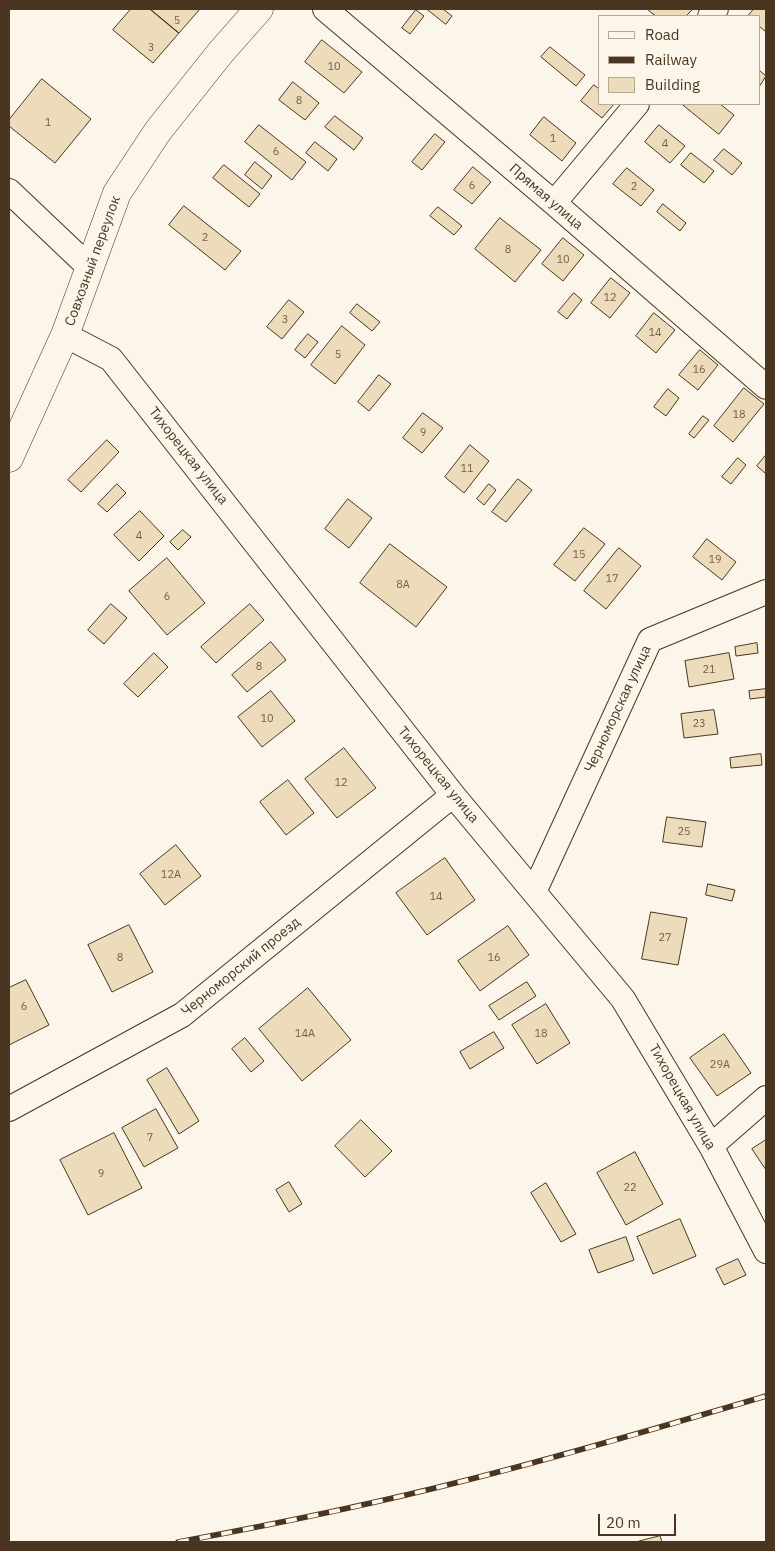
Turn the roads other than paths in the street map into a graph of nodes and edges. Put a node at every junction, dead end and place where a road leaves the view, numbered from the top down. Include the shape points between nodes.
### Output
1 (259, 9) edge
2 (325, 9) edge
3 (636, 105) edge
4 (9, 191) edge
5 (554, 203) junction
6 (89, 266) junction
7 (65, 335) junction
8 (766, 387) edge
9 (9, 458) edge
10 (766, 592) edge
11 (453, 795) junction
12 (534, 892) junction
13 (766, 1098) edge
14 (9, 1109) edge
15 (711, 1146) junction
16 (766, 1251) edge

1 - 6 street, Совхозный переулок via 158,131 117,193
2 - 5 street, Прямая улица
3 - 5 street
4 - 6 street
5 - 8 street, Прямая улица
6 - 7 street, Совхозный переулок
7 - 9 street, Совхозный переулок
7 - 11 street, Тихорецкая улица via 111,359
10 - 12 street, Черноморская улица via 650,640
11 - 12 street, Тихорецкая улица
11 - 14 street, Черноморский проезд via 182,1015
12 - 15 street, Тихорецкая улица via 624,999
13 - 15 street
15 - 16 street, Тихорецкая улица

